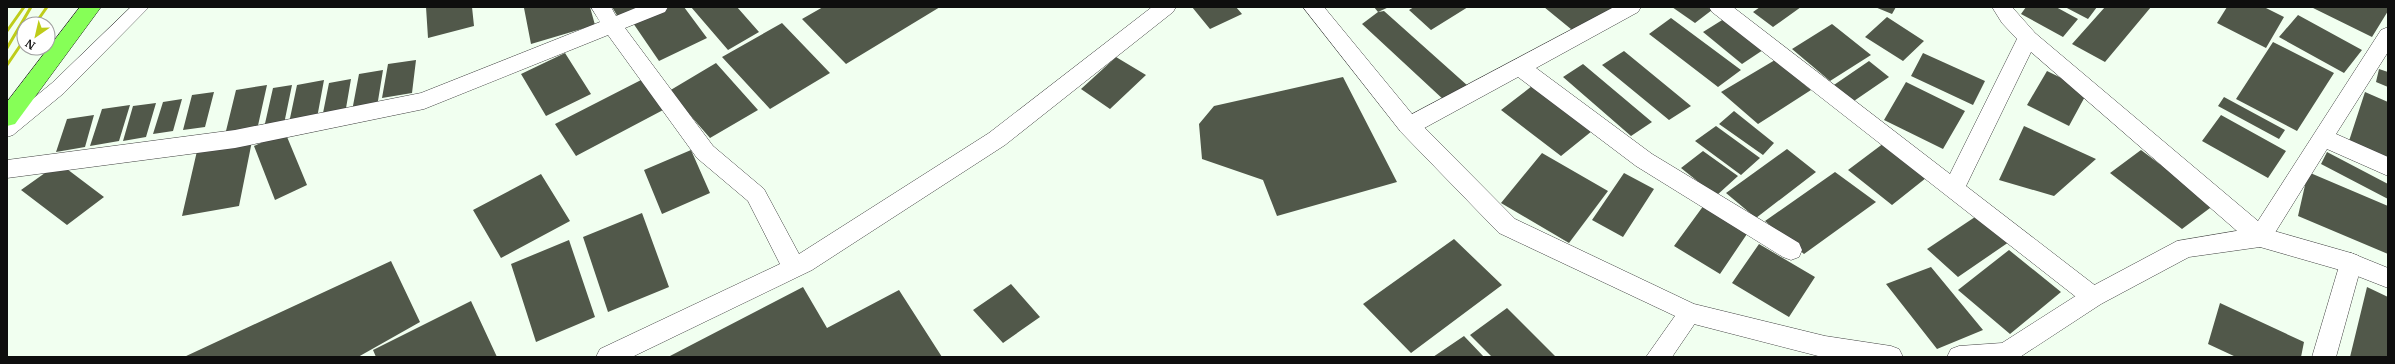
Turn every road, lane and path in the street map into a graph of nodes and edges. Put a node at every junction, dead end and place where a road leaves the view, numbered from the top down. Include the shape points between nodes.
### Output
1 (91, 7) edge
2 (141, 7) edge
3 (601, 7) edge
4 (658, 7) edge
5 (1166, 7) edge
6 (1313, 7) edge
7 (1631, 7) edge
8 (1719, 7) edge
9 (2002, 7) edge
10 (612, 26) junction
11 (2388, 35) edge
12 (2028, 38) junction
13 (1520, 66) junction
14 (7, 118) edge
15 (1409, 126) junction
16 (7, 130) edge
17 (2322, 138) junction
18 (2388, 168) edge
19 (7, 169) edge
20 (1954, 189) junction
21 (2260, 237) junction
22 (1791, 250) dead end
23 (2351, 263) junction
24 (794, 268) junction
25 (2388, 278) edge
26 (2093, 297) junction
27 (1690, 313) junction
28 (1828, 352) edge
29 (608, 357) edge
30 (1658, 357) edge
31 (1891, 357) edge
32 (1959, 357) edge
33 (2324, 357) edge

1 - 14 highway
2 - 16 lane via 58,88
3 - 10 street
4 - 10 street
5 - 24 street via 997,139
6 - 15 street
7 - 13 street
8 - 20 street
9 - 12 street
10 - 19 street via 424,101 235,139
10 - 24 street via 705,152 756,195
11 - 17 street
12 - 20 street
12 - 21 street
13 - 15 street
13 - 22 street via 1644,160
15 - 27 street via 1506,226
17 - 18 street
17 - 21 street
20 - 26 street
21 - 23 street
21 - 26 street via 2184,248
23 - 25 street
23 - 33 street
24 - 29 street
26 - 32 street via 2006,353
27 - 28 street
27 - 30 street
28 - 31 street

